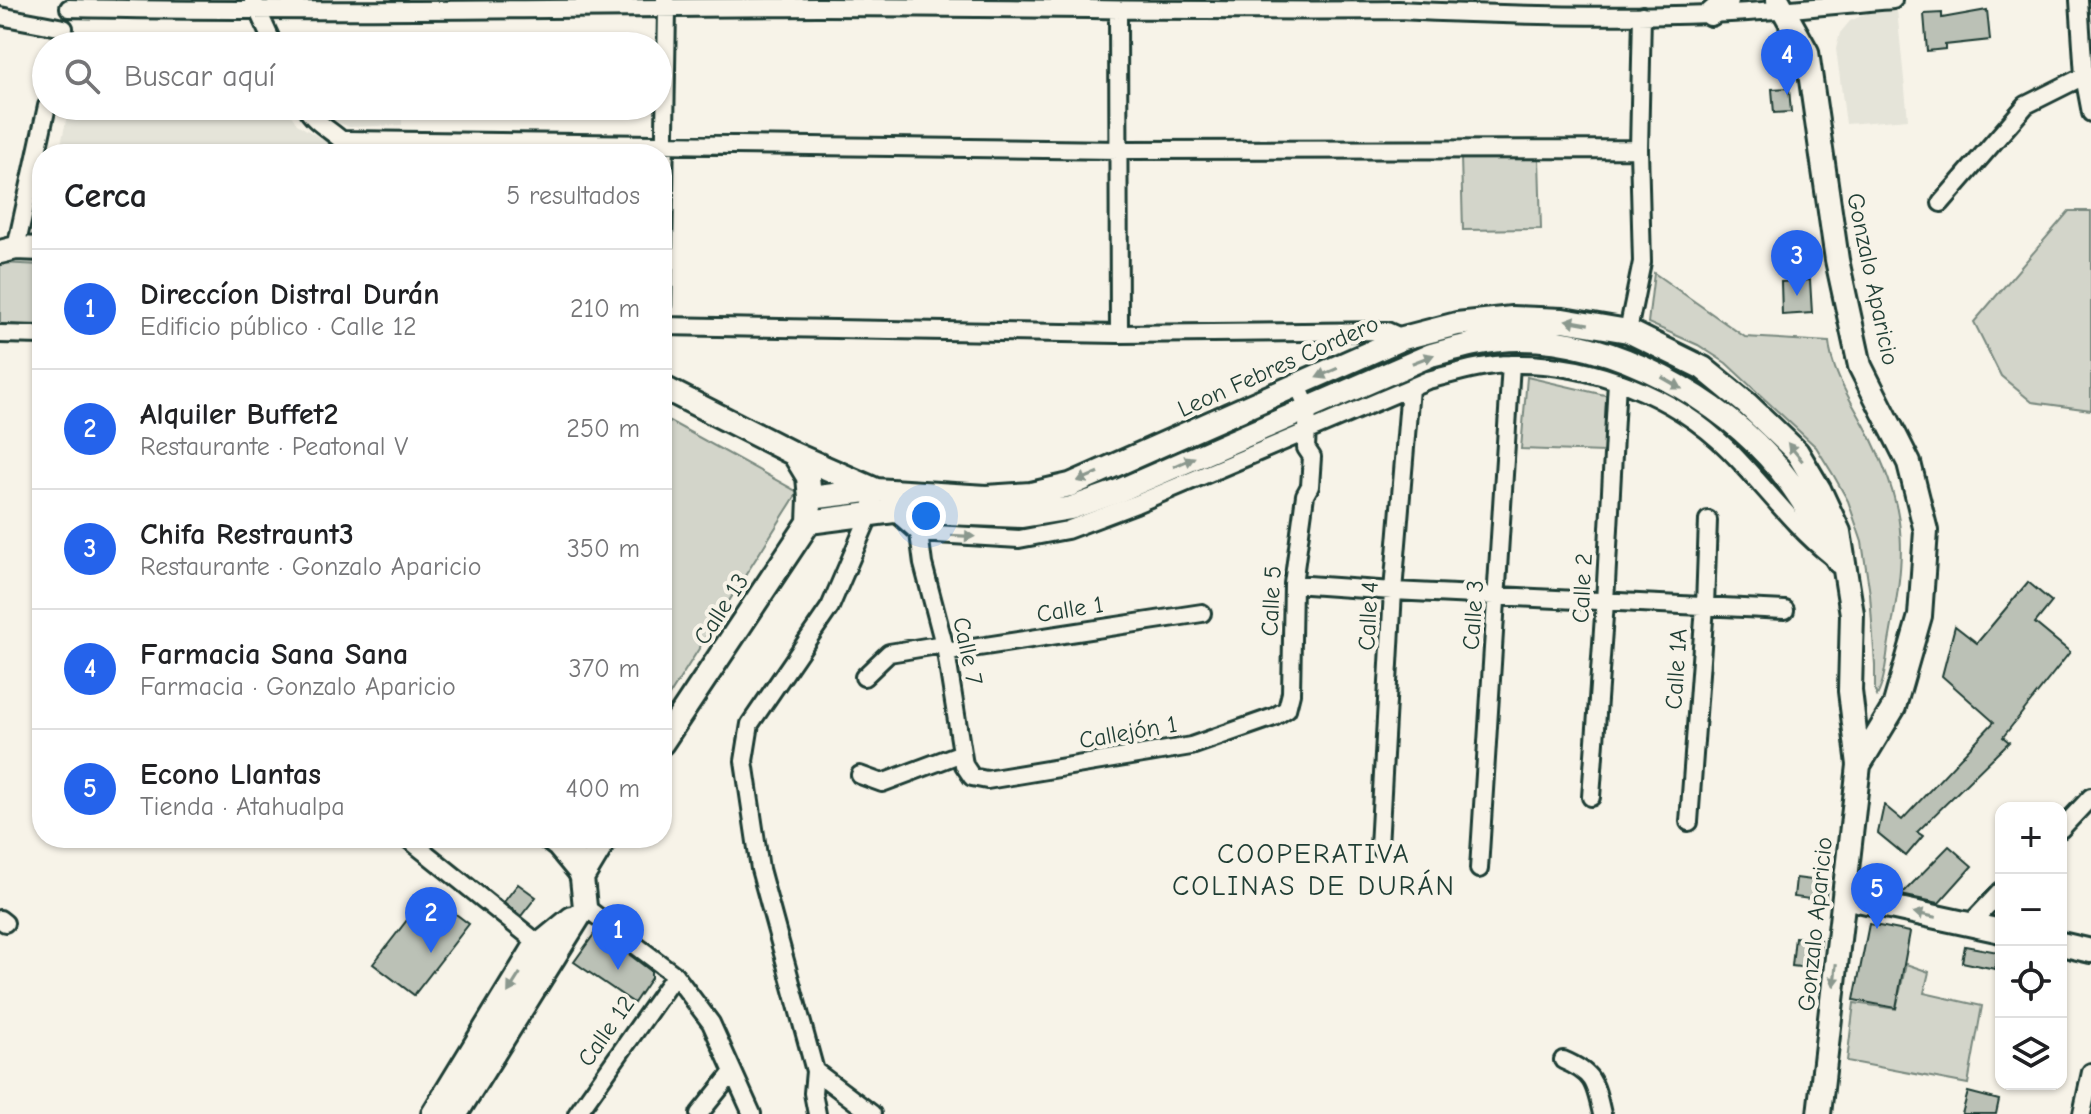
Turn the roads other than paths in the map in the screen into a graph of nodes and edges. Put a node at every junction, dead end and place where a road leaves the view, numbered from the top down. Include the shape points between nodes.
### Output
1 (1893, 0) edge
2 (2079, 0) edge
3 (1782, 3) edge
4 (70, 4) edge
5 (394, 4) edge
6 (532, 4) edge
7 (666, 4) edge
8 (811, 4) edge
9 (873, 4) edge
10 (976, 4) edge
11 (1232, 5) edge
12 (1397, 5) edge
13 (254, 6) edge
14 (1304, 6) edge
15 (1106, 7) edge
16 (1484, 7) edge
17 (1599, 7) edge
18 (1719, 7) edge
19 (1642, 15) junction
20 (0, 16) edge
21 (64, 28) junction
22 (63, 32) edge
23 (267, 32) edge
24 (666, 32) edge
25 (2088, 76) edge
26 (2091, 113) edge
27 (43, 120) edge
28 (315, 120) edge
29 (666, 120) edge
30 (36, 144) edge
31 (345, 144) edge
32 (666, 144) edge
33 (672, 145) edge
34 (1639, 149) junction
35 (1120, 150) junction
36 (32, 156) edge
37 (1941, 203) dead end
38 (5, 246) edge
39 (32, 248) edge
40 (672, 326) edge
41 (1628, 331) junction
42 (0, 334) edge
43 (1119, 334) junction
44 (32, 335) edge
45 (1403, 338) junction
46 (1511, 364) junction
47 (1617, 381) junction
48 (1298, 386) junction
49 (1410, 388) junction
50 (672, 392) edge
51 (1307, 419) junction
52 (794, 454) junction
53 (875, 490) junction
54 (1808, 490) junction
55 (810, 498) junction
56 (894, 511) junction
57 (870, 514) junction
58 (1708, 520) dead end
59 (809, 522) junction
60 (919, 533) junction
61 (1842, 568) junction
62 (1293, 584) junction
63 (1393, 591) junction
64 (1498, 596) junction
65 (1605, 602) junction
66 (1705, 606) junction
67 (1785, 610) dead end
68 (1202, 613) dead end
69 (945, 648) junction
70 (864, 677) dead end
71 (1287, 709) joint
72 (672, 728) edge
73 (962, 753) junction
74 (1859, 765) junction
75 (860, 775) dead end
76 (972, 777) joint
77 (1591, 797) dead end
78 (2091, 797) edge
79 (1689, 822) dead end
80 (2067, 823) edge
81 (1379, 847) dead end
82 (419, 848) edge
83 (556, 848) edge
84 (571, 848) edge
85 (600, 848) edge
86 (1479, 869) dead end
87 (582, 878) junction
88 (1844, 897) junction
89 (1995, 897) edge
90 (585, 907) junction
91 (1969, 925) junction
92 (1995, 930) edge
93 (539, 944) junction
94 (2067, 945) edge
95 (2091, 951) edge
96 (675, 975) junction
97 (1563, 1060) dead end
98 (815, 1071) junction
99 (733, 1072) junction
100 (2091, 1072) edge
101 (433, 1114) edge
102 (456, 1114) edge
103 (577, 1114) edge
104 (699, 1114) edge
105 (752, 1114) edge
106 (817, 1114) edge
107 (872, 1114) edge
108 (1602, 1114) edge
109 (1819, 1114) edge
110 (2082, 1114) edge

1 - 3 street
2 - 25 street
3 - 18 street
3 - 74 street, Gonzalo Aparicio via 1807,52 1837,260 1860,366 1909,463 1926,531 1920,616 1894,707
4 - 13 street
4 - 21 street
5 - 6 street
5 - 13 street
6 - 7 street
7 - 8 street
7 - 24 street
8 - 9 street
9 - 10 street
10 - 15 street
11 - 14 street
11 - 15 street
12 - 14 street
12 - 16 street
13 - 23 street
15 - 35 street
16 - 17 street
17 - 19 street
18 - 19 street
19 - 34 street
20 - 21 street
21 - 22 street
25 - 26 street
25 - 37 street via 2026,105
27 - 30 street
28 - 31 street
29 - 32 street
33 - 35 street
34 - 35 street
34 - 41 street via 1642,262
35 - 43 street
36 - 38 street
38 - 39 street
40 - 43 street
41 -> 45 street, Leon Febres Cordero via 1512,318 1457,324
54 -> 41 street, Leon Febres Cordero via 1797,452 1747,404 1703,368
42 - 44 street
43 - 45 street via 1387,331
45 -> 48 street, Leon Febres Cordero
46 - 47 street via 1570,367
46 - 49 street via 1474,368
46 - 64 street, Calle 3
47 - 61 street via 1682,413 1727,448
47 - 65 street, Calle 2
48 - 51 street, Calle 5
48 -> 53 street, Leon Febres Cordero via 1070,485 986,497
49 - 51 street
49 - 63 street, Calle 4
50 - 52 street
51 -> 54 street, Leon Febres Cordero via 1431,355 1521,339 1578,346 1628,361 1675,384 1731,423
56 -> 51 street, Leon Febres Cordero via 1022,516 1071,508
60 -> 51 street via 1019,539 1067,530 1136,504
51 - 62 street, Calle 5 via 1310,486
52 - 53 street
52 - 55 street via 808,477
53 - 55 street, Leon Febres Cordero
53 - 57 street
54 - 61 street, Leon Febres Cordero via 1839,532
55 - 59 street
56 - 57 street, Leon Febres Cordero
56 - 60 street
57 - 59 street, Leon Febres Cordero
57 - 98 street via 830,607 750,724 744,761 760,869
58 - 66 street, Calle 1A
59 - 72 street, Calle 13
60 - 69 street, Calle 7
61 - 74 street, Leon Febres Cordero via 1852,614 1850,691
62 - 63 street
62 - 71 street, Calle 5
63 - 64 street
63 - 81 street, Calle 4
64 - 65 street
64 - 86 street, Calle 3
65 - 66 street
65 - 77 street, Calle 2
66 - 67 street
66 - 79 street, Calle 1A
68 - 69 street, Calle 1
69 - 70 street, Calle 1 via 889,653
69 - 73 street, Calle 7
71 - 76 street, Callejón 1 via 1191,746 987,780
73 - 75 street via 882,783
73 - 76 street, Calle 7
74 - 88 street, Gonzalo Aparicio
78 - 80 street
82 - 93 street
83 - 87 street
84 - 87 street
85 - 87 street
87 - 90 street
91 -> 88 street
88 -> 109 street, Gonzalo Aparicio
89 - 91 street
90 - 93 street
90 - 96 street
90 - 102 street
91 - 92 street
93 -> 101 street
94 - 95 street
96 - 99 street via 711,1023
96 - 103 street, Calle 12
97 - 108 street via 1583,1068 1596,1088
98 - 106 street
98 - 107 street
99 - 104 street
99 - 105 street
100 - 110 street

